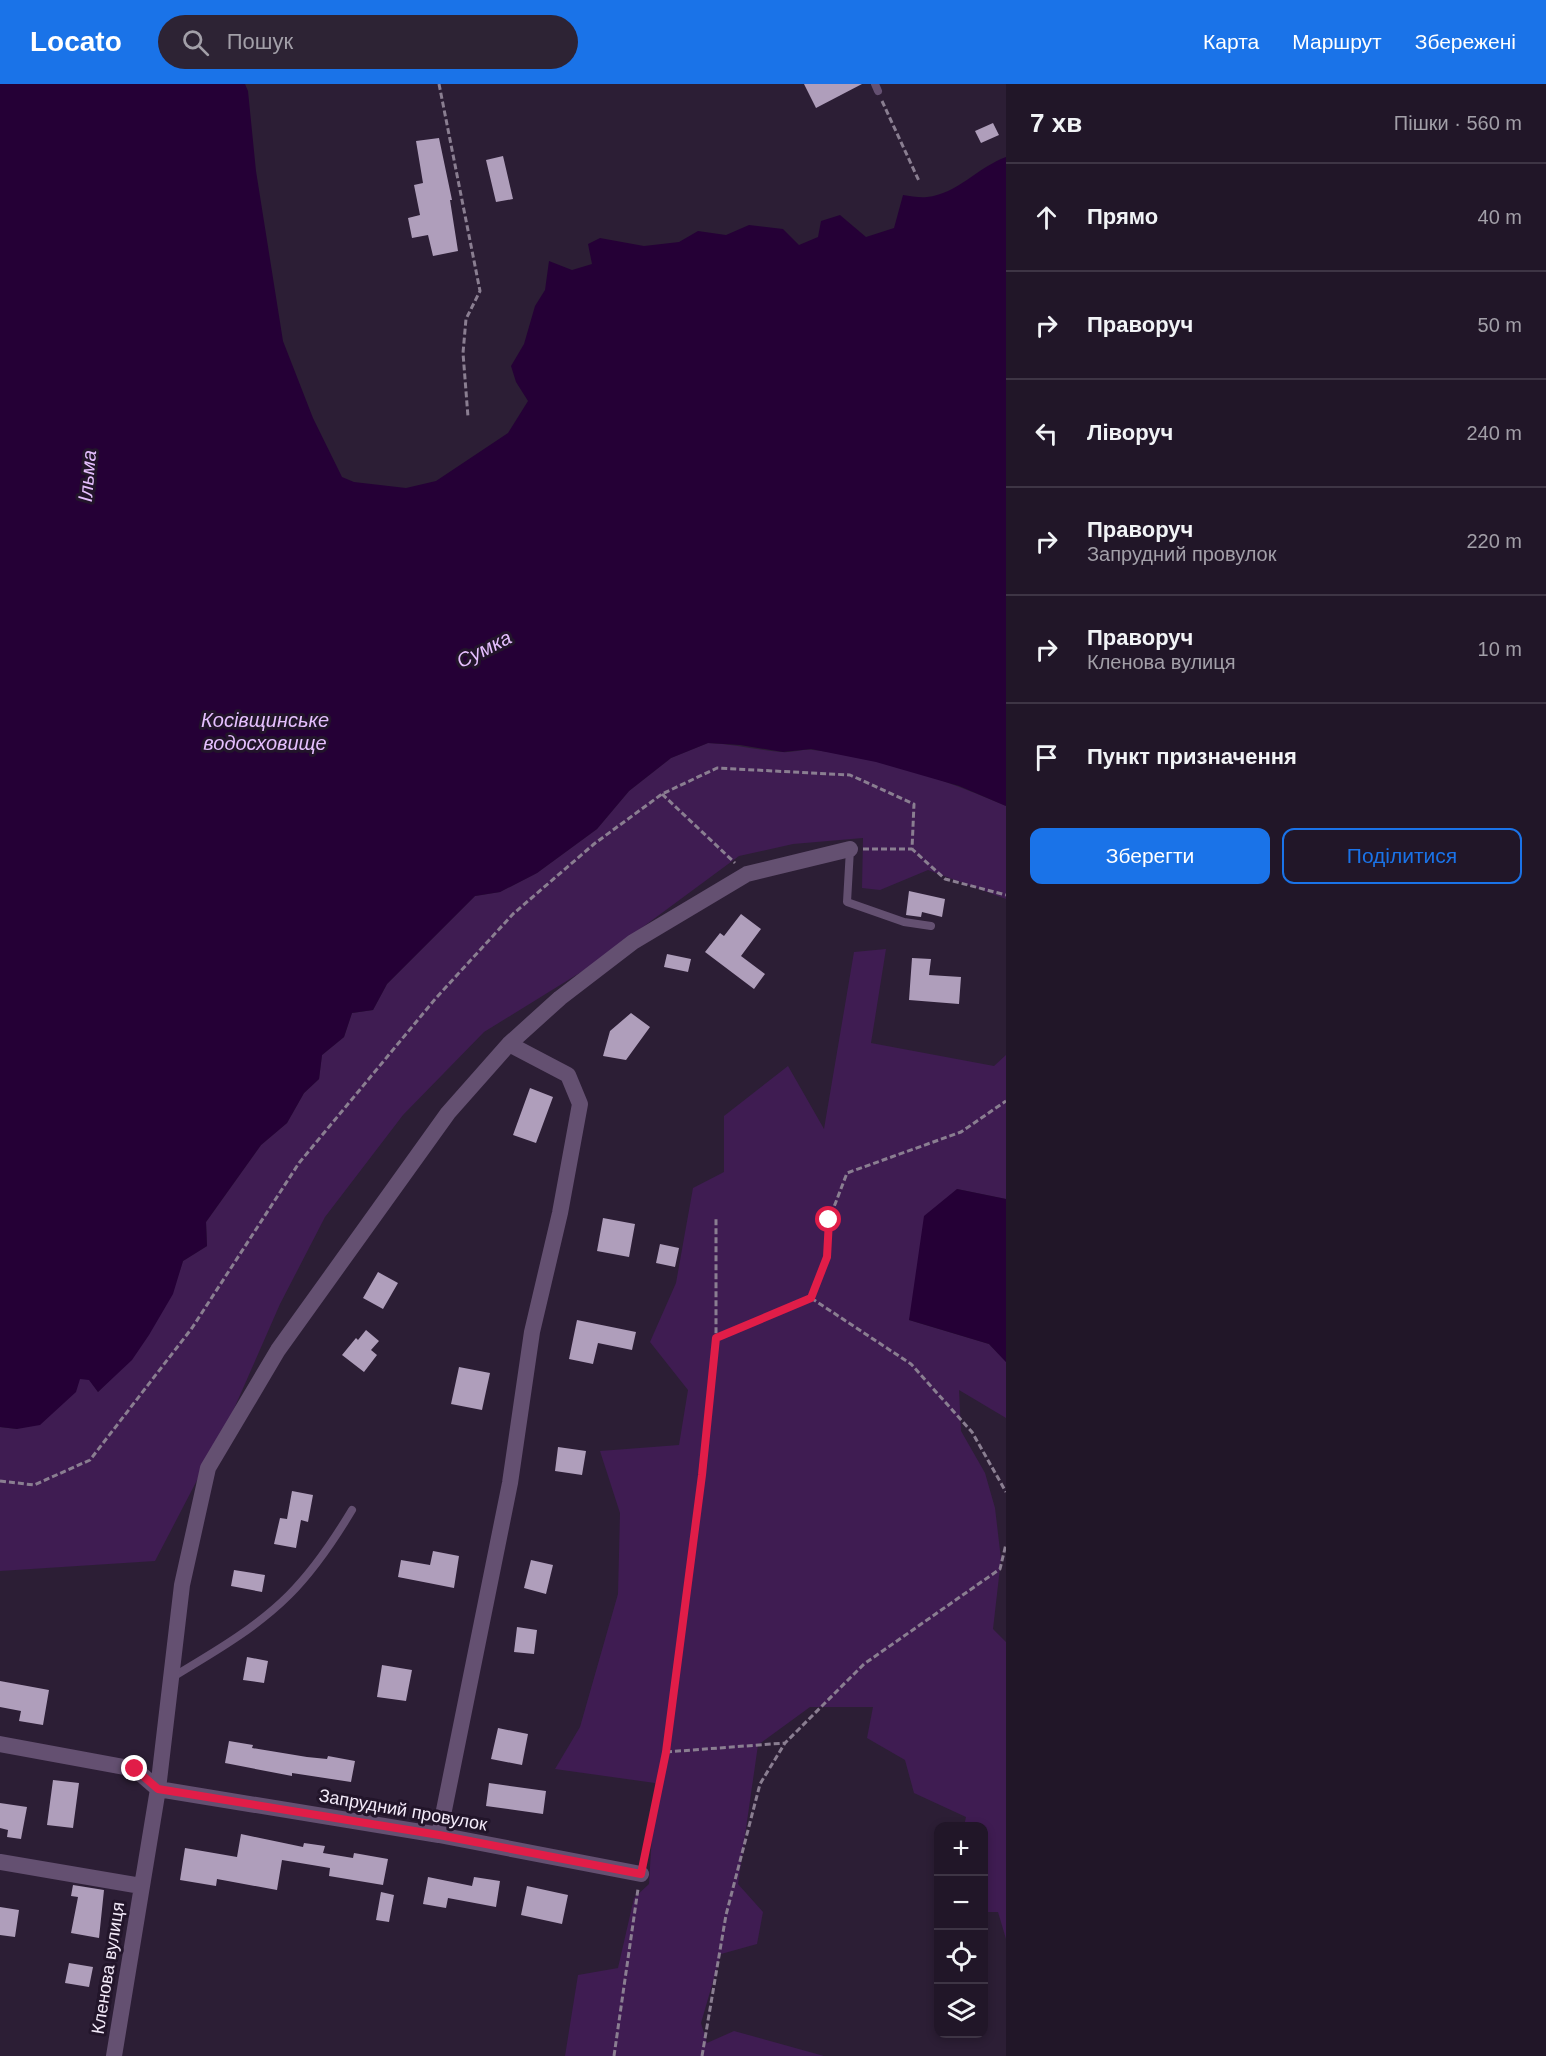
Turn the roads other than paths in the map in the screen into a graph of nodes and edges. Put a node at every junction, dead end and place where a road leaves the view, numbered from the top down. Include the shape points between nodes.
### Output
1 (850, 849) joint
2 (931, 926) dead end
3 (509, 1044) junction
4 (352, 1510) dead end
5 (171, 1678) junction
6 (0, 1744) edge
7 (158, 1789) junction
8 (439, 1835) junction
9 (0, 1862) edge
10 (641, 1874) road end
11 (141, 1886) junction
12 (114, 2056) edge

1 - 2 lane via 847,902 904,922
1 - 3 street, Кленова вулиця via 747,874 633,942
3 - 5 street, Кленова вулиця via 448,1113 399,1179 356,1245 278,1350 208,1468 182,1585
3 - 8 street via 568,1075 580,1104 532,1332 510,1484
4 - 5 lane via 332,1543 288,1596 226,1645
5 - 7 street, Кленова вулиця
6 - 7 street via 135,1769
7 - 8 street, Запрудний провулок
7 - 11 street, Кленова вулиця
8 - 10 street, Запрудний провулок
9 - 11 street
11 - 12 street, Кленова вулиця

